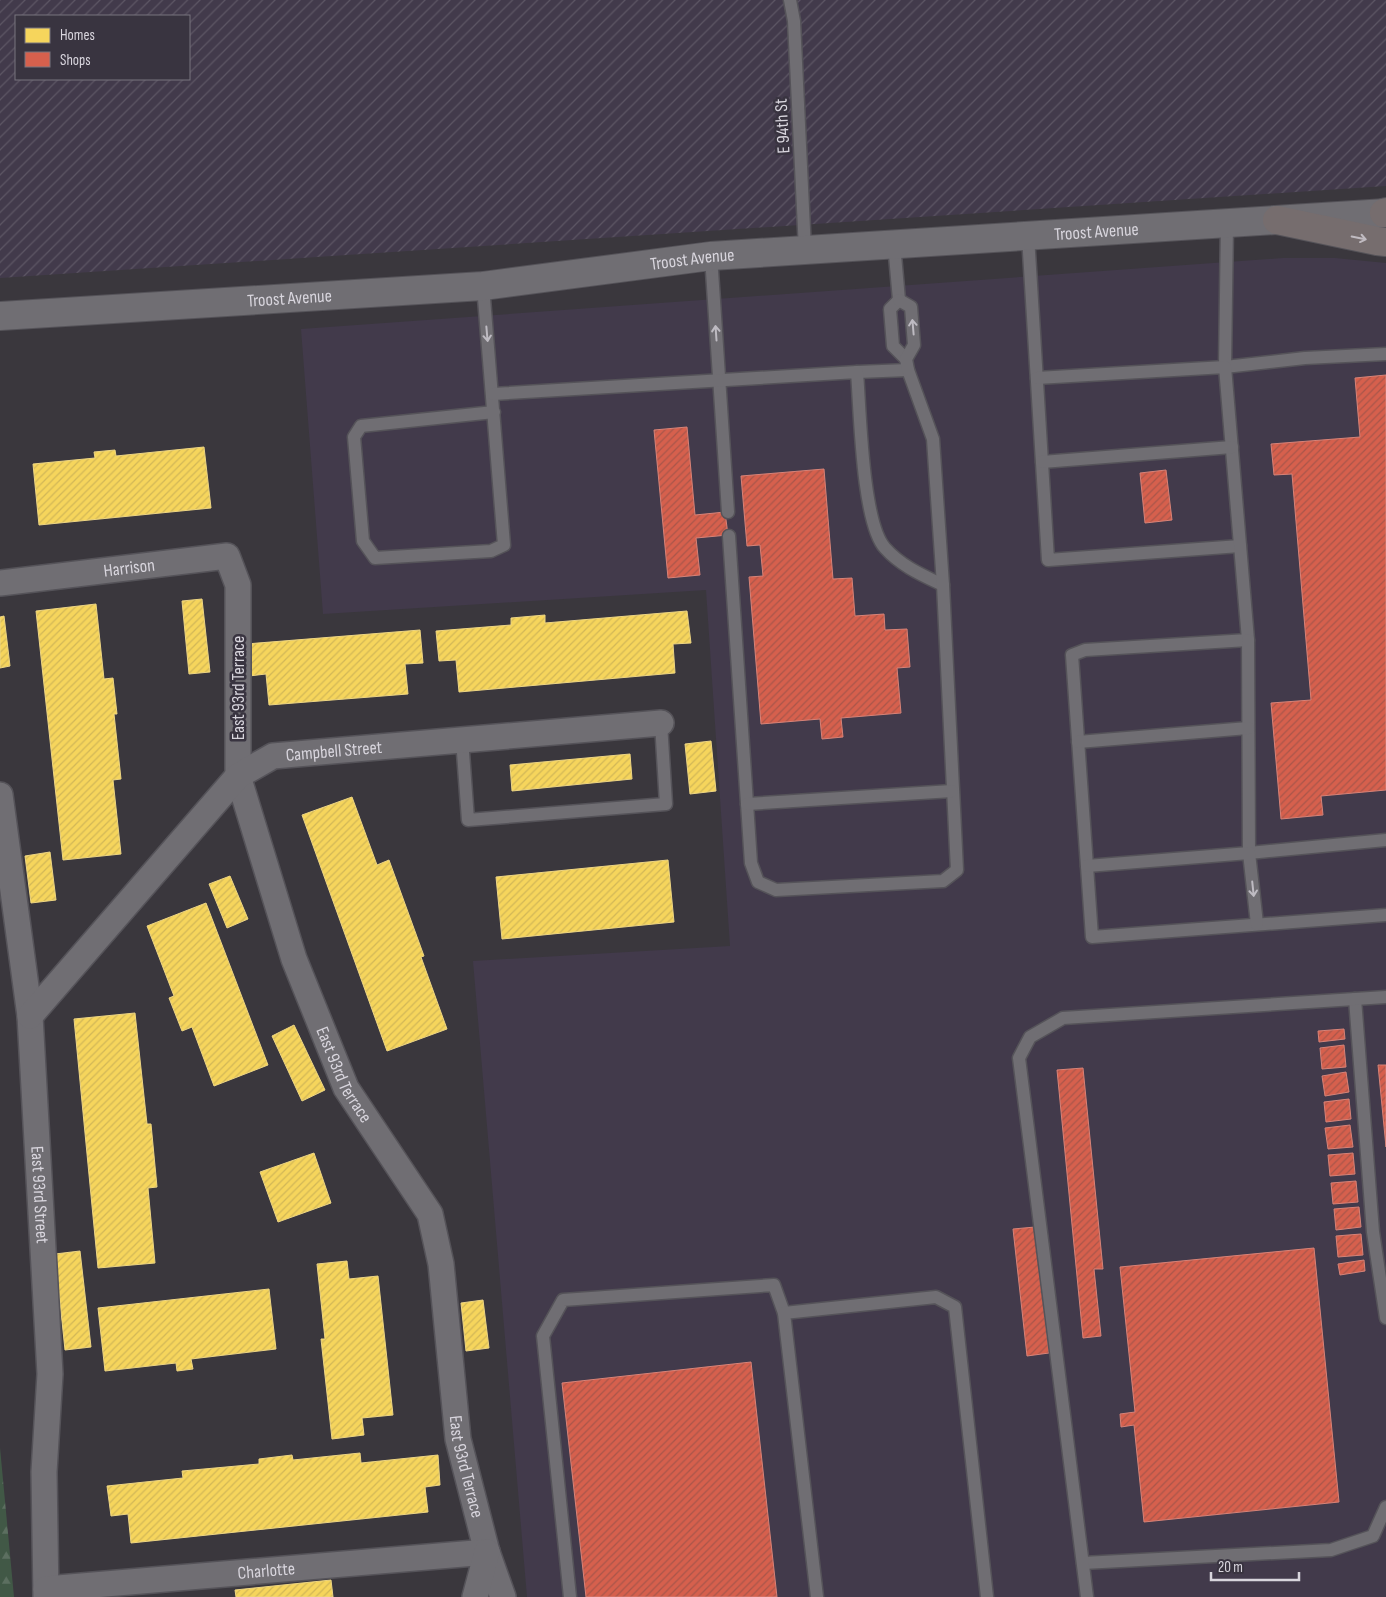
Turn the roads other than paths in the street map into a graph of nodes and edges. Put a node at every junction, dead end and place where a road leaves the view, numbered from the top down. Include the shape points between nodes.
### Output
1 (790, 0) edge
2 (1385, 213) edge
3 (1277, 220) junction
4 (1227, 223) junction
5 (1028, 236) junction
6 (1386, 242) edge
7 (894, 244) junction
8 (805, 250) junction
9 (710, 256) junction
10 (483, 286) junction
11 (899, 300) junction
12 (0, 316) edge
13 (1386, 354) edge
14 (907, 365) junction
15 (1225, 367) junction
16 (857, 372) junction
17 (1037, 378) junction
18 (719, 382) junction
19 (493, 394) junction
20 (494, 412) junction
21 (1232, 447) junction
22 (1042, 462) junction
23 (728, 512) dead end
24 (729, 536) dead end
25 (1240, 546) junction
26 (0, 583) edge
27 (238, 585) joint
28 (942, 585) junction
29 (1248, 640) junction
30 (661, 723) joint
31 (1248, 728) junction
32 (462, 739) junction
33 (1078, 742) junction
34 (238, 776) junction
35 (952, 791) junction
36 (0, 795) edge
37 (748, 804) junction
38 (1386, 840) edge
39 (1249, 853) junction
40 (1087, 866) junction
41 (1386, 915) edge
42 (1257, 924) junction
43 (1386, 997) edge
44 (1355, 999) junction
45 (30, 1016) junction
46 (784, 1313) junction
47 (1386, 1318) edge
48 (1386, 1507) edge
49 (487, 1552) junction
50 (1084, 1563) junction
51 (46, 1593) edge
52 (475, 1597) edge
53 (502, 1597) edge
54 (570, 1597) edge
55 (816, 1597) edge
56 (987, 1597) edge
57 (1087, 1597) edge

1 - 8 lane, E 94th St via 794,21
2 - 3 main road, Troost Avenue
3 - 4 main road, Troost Avenue
3 -> 6 main road
4 - 5 main road, Troost Avenue
4 - 15 lane
5 - 7 main road, Troost Avenue
5 - 17 lane
7 - 8 main road, Troost Avenue
7 - 11 lane
8 - 9 main road, Troost Avenue
9 - 10 main road, Troost Avenue
18 -> 9 lane
10 - 12 main road, Troost Avenue
10 -> 19 lane
14 -> 11 lane via 914,345 911,307
11 - 14 lane via 890,309 893,346
13 - 15 lane via 1305,358
14 - 16 lane
14 - 28 lane via 933,439
15 - 17 lane
15 - 21 lane
16 - 18 lane
16 - 28 lane via 863,460 873,524 884,547 907,567
17 - 22 lane
18 - 19 lane
18 - 23 lane
19 - 20 lane
20 - 20 lane via 504,546 491,551 376,558 363,541 354,437 361,426
21 - 22 lane
21 - 25 lane
22 - 25 lane via 1048,560
24 - 37 lane
25 - 29 lane
26 - 27 street, Harrison via 227,556
27 - 34 street, East 93rd Terrace
28 - 35 lane
29 - 31 lane
29 - 33 lane via 1085,650 1072,655
30 - 32 street, Campbell Street
30 - 32 lane via 666,804 468,820
31 - 33 lane
31 - 39 lane
32 - 34 street, Campbell Street via 273,756
33 - 40 lane
34 - 45 street, Campbell Street
34 - 49 street, East 93rd Terrace via 294,959 346,1088 430,1214 441,1264 458,1439
35 - 37 lane
35 - 37 lane via 957,870 943,881 776,890 758,882 751,863
36 - 45 street, East 93rd Street
38 - 39 lane
39 - 40 lane
39 -> 42 lane
40 - 42 lane via 1092,936
41 - 42 lane
43 - 44 lane
44 - 47 lane via 1373,1232
44 - 50 lane via 1063,1018 1030,1037 1019,1058
45 - 51 street, East 93rd Street via 50,1374 44,1472
46 - 54 lane via 774,1285 563,1300 543,1336
46 - 55 lane
46 - 56 lane via 936,1297 955,1307
48 - 50 lane via 1373,1536 1331,1550
49 - 51 street, Charlotte
49 - 52 street, East 93rd Terrace
49 - 53 street, East 93rd Terrace
50 - 57 lane

